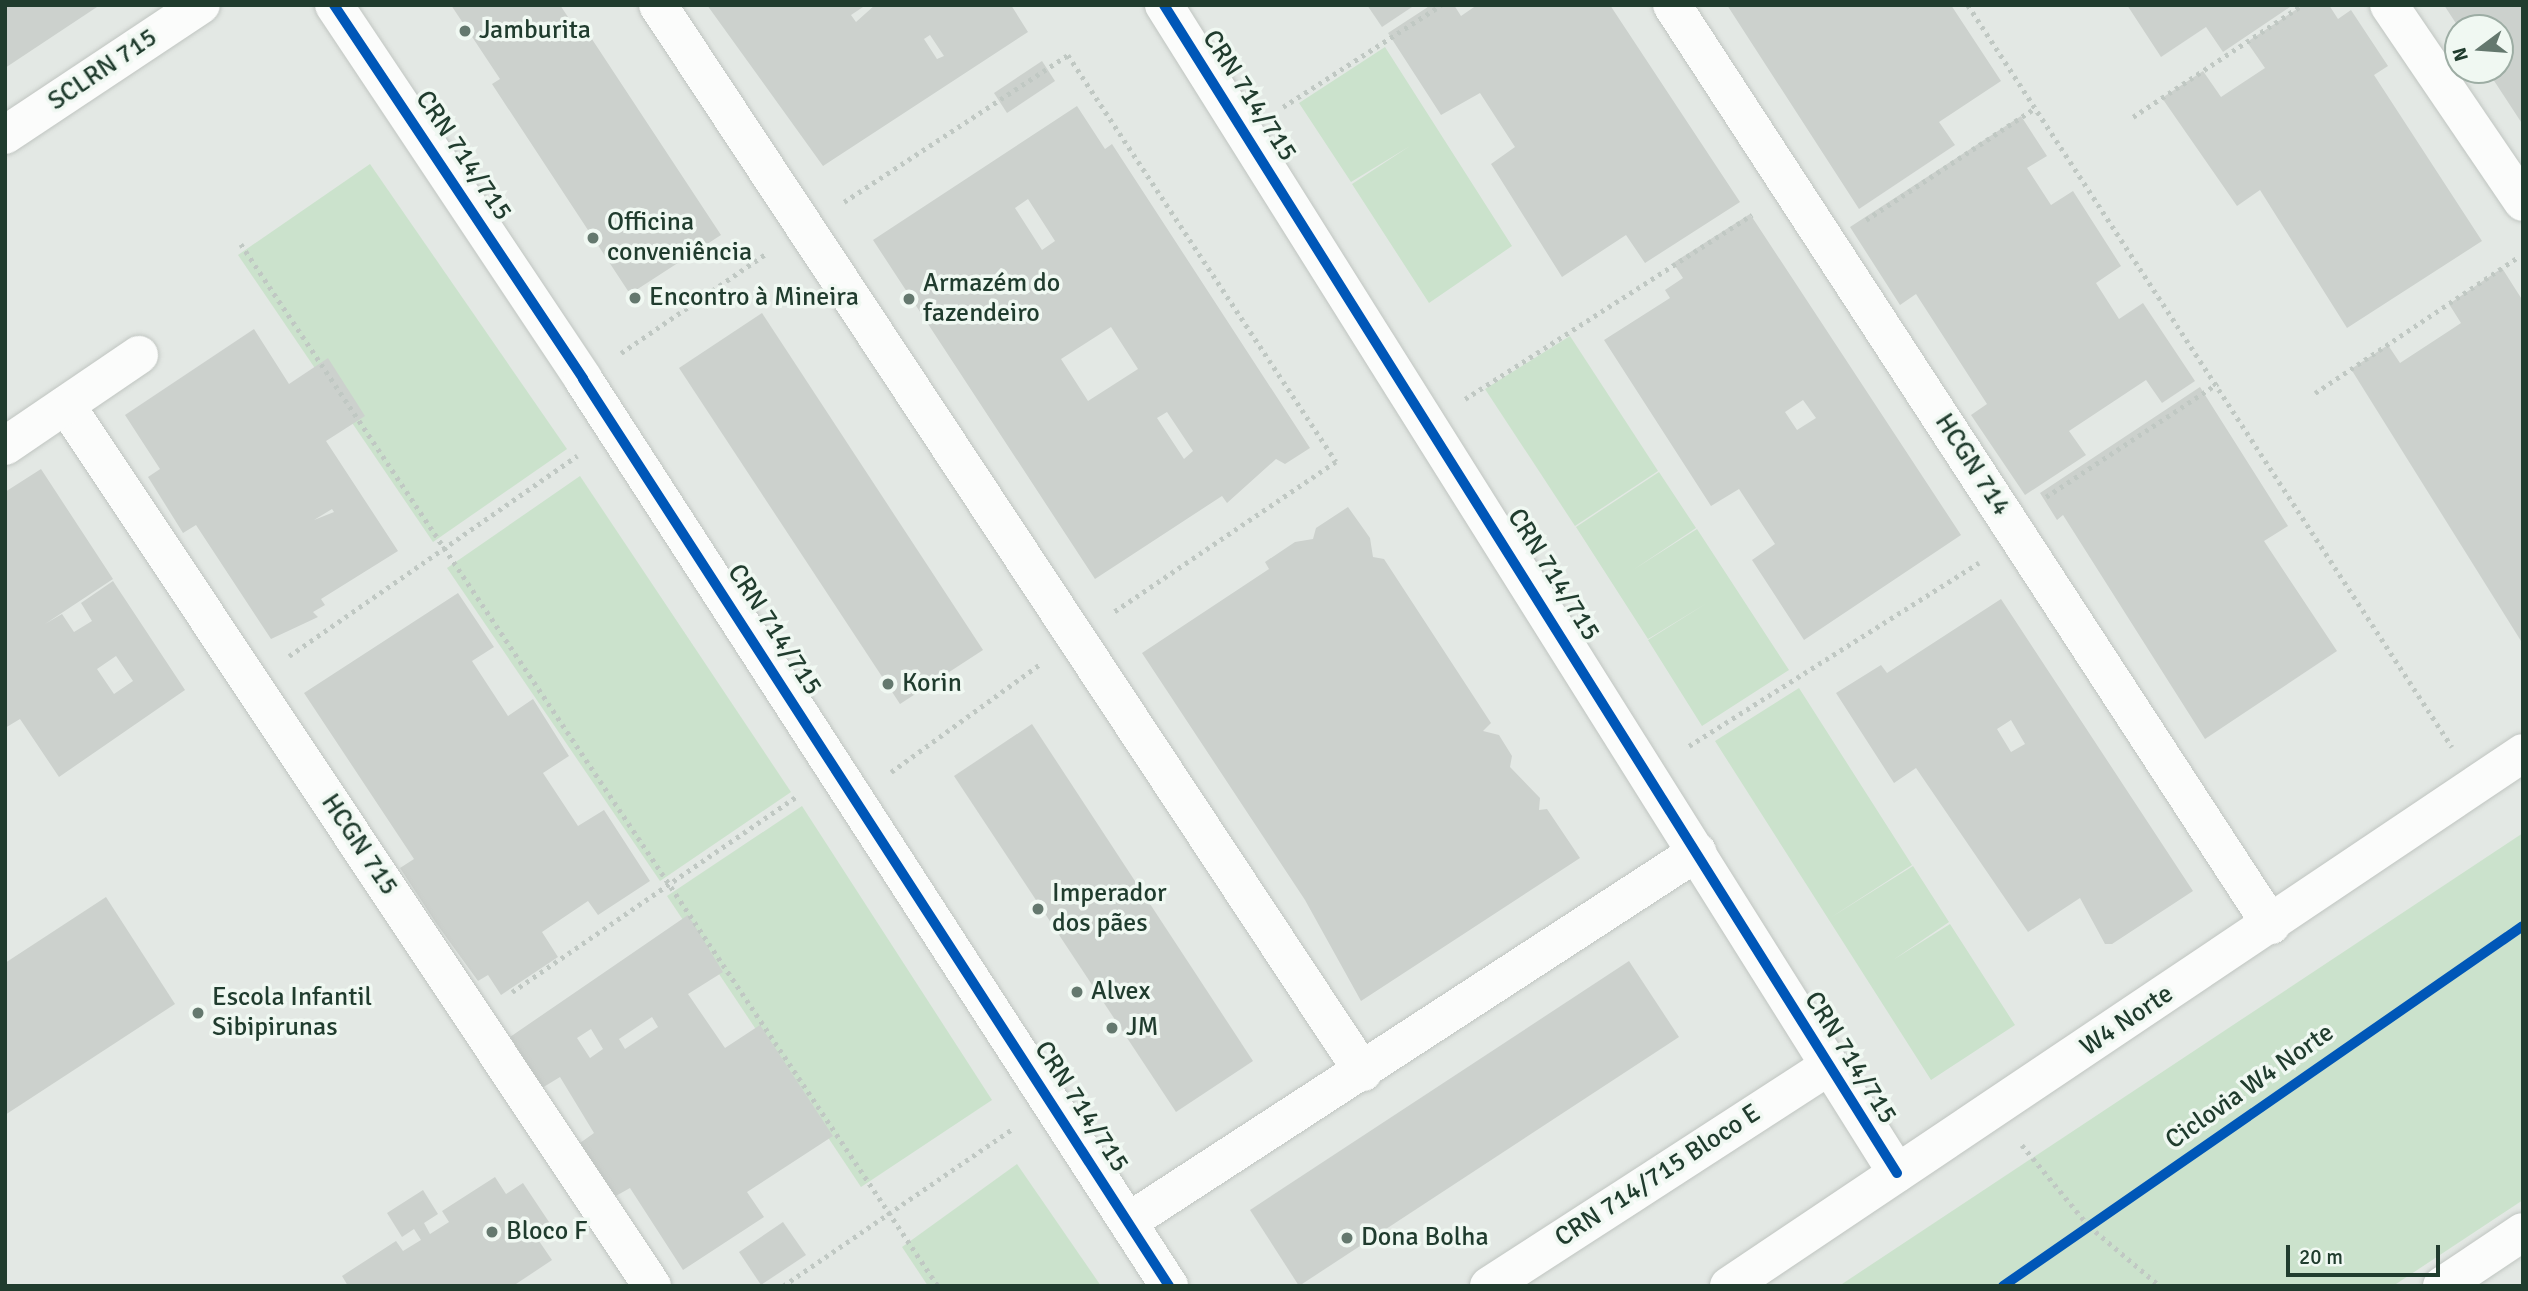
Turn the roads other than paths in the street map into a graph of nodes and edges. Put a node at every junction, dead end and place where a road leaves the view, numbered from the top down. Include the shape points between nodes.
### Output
1 (201, 5) edge
2 (334, 5) edge
3 (658, 5) edge
4 (1164, 5) edge
5 (1672, 5) edge
6 (2389, 5) edge
7 (5, 135) edge
8 (2523, 202) edge
9 (139, 355) dead end
10 (66, 405) junction
11 (5, 446) edge
12 (2523, 753) edge
13 (1697, 852) junction
14 (2271, 926) junction
15 (1828, 1067) junction
16 (1363, 1072) junction
17 (1897, 1173) junction
18 (1128, 1222) junction
19 (2523, 1233) edge
20 (652, 1286) edge
21 (1169, 1286) edge
22 (1489, 1286) edge
23 (1729, 1286) edge
24 (2442, 1286) edge

1 - 7 street, SCLRN 715
2 - 18 street, CRN 714/715 via 856,797
3 - 16 street
4 - 13 street, CRN 714/715
5 - 14 street, HCGN 714
6 - 8 street
9 - 10 street
10 - 11 street
10 - 20 street, HCGN 715
12 - 14 street, W4 Norte
13 - 15 street, CRN 714/715
13 - 16 street
14 - 17 street, W4 Norte
15 - 17 street, CRN 714/715
15 - 22 street, CRN 714/715 Bloco E
16 - 18 street
17 - 23 street, W4 Norte
18 - 21 street, CRN 714/715
19 - 24 street

